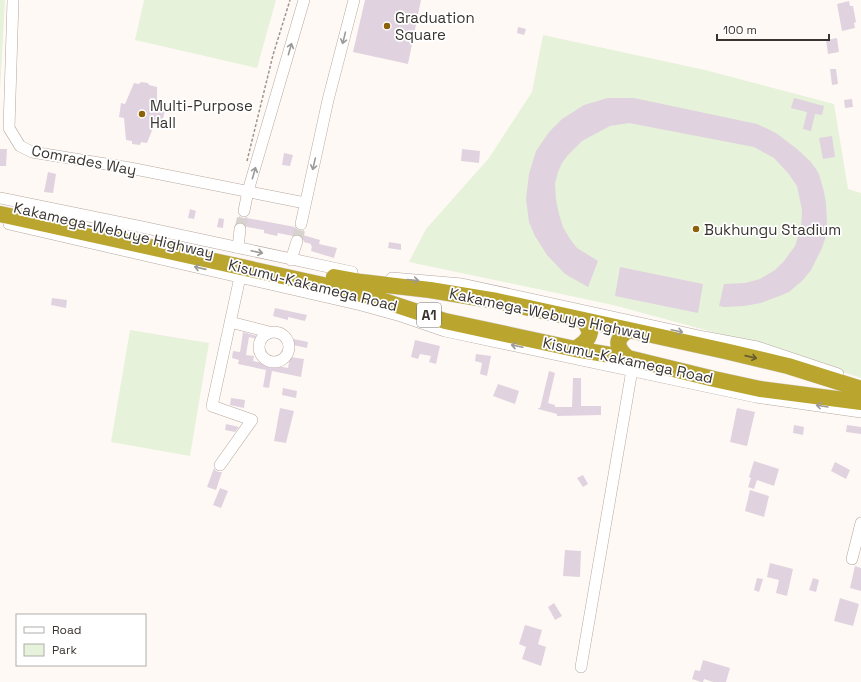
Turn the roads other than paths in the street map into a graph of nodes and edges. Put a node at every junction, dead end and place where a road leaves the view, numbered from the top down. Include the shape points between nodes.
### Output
1 (12, 0) edge
2 (304, 0) edge
3 (354, 0) edge
4 (248, 192) junction
5 (0, 198) edge
6 (305, 203) junction
7 (0, 204) edge
8 (244, 211) tunnel mouth
9 (0, 214) edge
10 (0, 222) edge
11 (301, 224) tunnel mouth
12 (240, 229) tunnel mouth
13 (297, 241) tunnel mouth
14 (238, 248) junction
15 (291, 260) junction
16 (240, 277) junction
17 (435, 282) junction
18 (448, 293) junction
19 (428, 315) junction
20 (584, 320) junction
21 (230, 322) junction
22 (439, 328) junction
23 (629, 330) junction
24 (269, 332) dead end
25 (575, 349) junction
26 (630, 364) junction
27 (860, 389) edge
28 (861, 412) edge
29 (220, 465) dead end
30 (861, 524) edge
31 (852, 559) dead end
32 (581, 667) dead end

1 - 4 street, Comrades Way via 9,128 20,146 32,152 130,168
4 -> 2 street
3 -> 6 street
4 - 6 street, Comrades Way
4 - 8 street
5 - 14 street
6 - 11 street
7 - 18 highway, Kakamega-Webuye Highway / A1 via 354,281
9 - 19 highway, Kisumu-Kakamega Road / A1 via 323,285 369,296
16 -> 10 street
12 - 14 street
13 - 15 street
14 -> 15 street
15 -> 17 street via 359,274
16 - 21 street
16 - 22 street via 361,305
17 - 18 street
17 -> 27 street via 462,284 757,347
18 - 20 highway, Kakamega-Webuye Highway / A1
19 - 22 street
19 - 25 highway, Kisumu-Kakamega Road / A1 via 445,321
20 - 23 highway, Kakamega-Webuye Highway / A1
20 - 25 highway via 590,332 589,337
21 - 24 street
21 - 29 street via 212,406 252,420
26 -> 22 street via 475,337
23 - 26 highway via 619,338 618,344
23 -> 27 highway, Kakamega-Webuye Highway / A1 via 788,366
25 - 26 highway, Kisumu-Kakamega Road / A1
26 - 27 highway, Kisumu-Kakamega Road / A1 via 760,389
28 -> 26 street via 715,389
26 - 32 street
30 - 31 street

